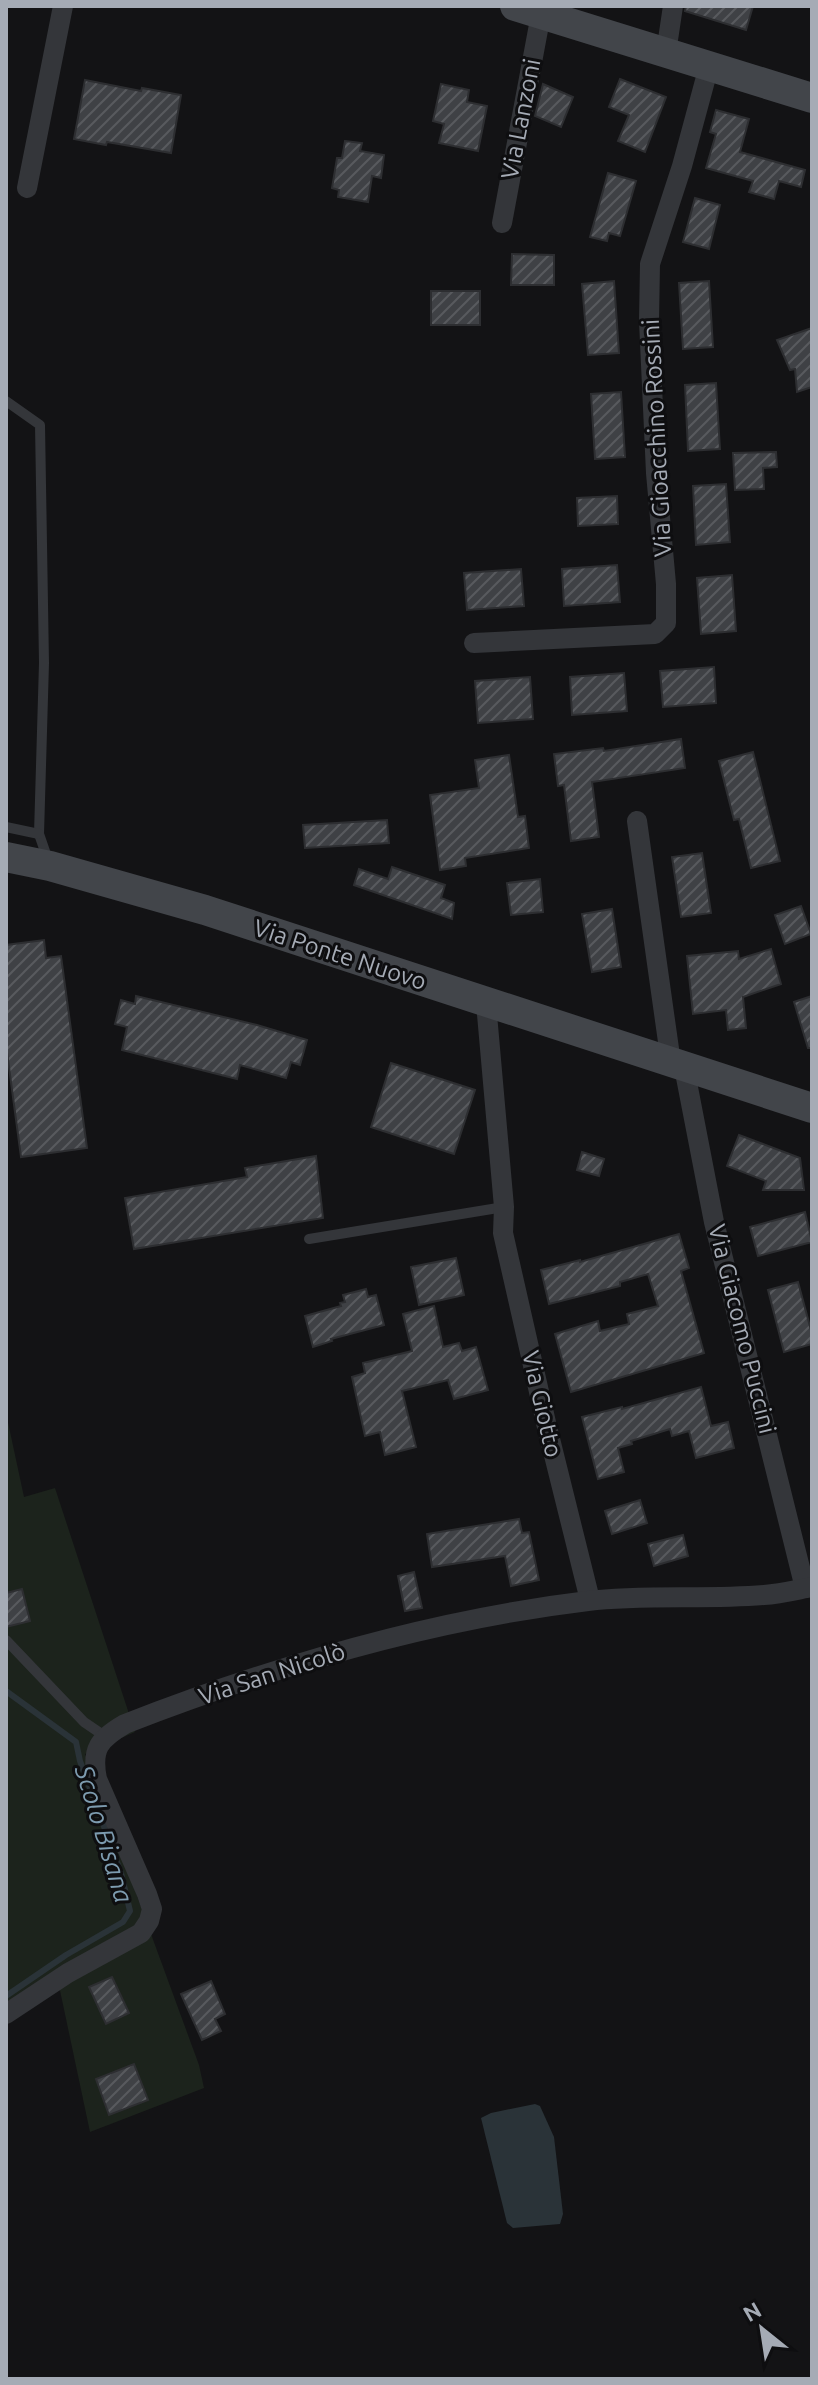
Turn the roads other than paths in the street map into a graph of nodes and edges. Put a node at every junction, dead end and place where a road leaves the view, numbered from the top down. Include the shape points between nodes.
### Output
1 (63, 6) edge
2 (673, 6) edge
3 (528, 10) edge
4 (666, 53) junction
5 (709, 66) junction
6 (812, 98) edge
7 (27, 188) dead end
8 (502, 223) dead end
9 (6, 401) edge
10 (474, 643) dead end
11 (637, 821) dead end
12 (6, 827) edge
13 (39, 834) junction
14 (6, 857) edge
15 (50, 866) junction
16 (486, 1003) junction
17 (678, 1065) junction
18 (812, 1108) edge
19 (504, 1207) junction
20 (309, 1239) dead end
21 (809, 1588) edge
22 (590, 1600) junction
23 (6, 1640) edge
24 (106, 1737) junction
25 (6, 2014) edge

1 - 7 street
2 - 4 street
3 - 4 main road
3 - 8 street, Via Lanzoni
4 - 5 main road
5 - 6 main road
5 - 10 street, Via Gioacchino Rossini via 650,264 666,623 655,634
9 - 13 lane via 40,425 44,663
11 - 17 street
12 - 13 lane
13 - 15 lane
14 - 15 main road, Via Ponte Nuovo
15 - 16 main road, Via Ponte Nuovo via 205,910
16 - 17 main road, Via Ponte Nuovo
16 - 19 street, Via Giotto
17 - 18 main road, Via Ponte Nuovo
17 - 21 street, Via Giacomo Puccini
19 - 20 lane
19 - 22 street, Via Giotto via 507,1254
21 - 22 street, Via San Nicolò via 766,1595
22 - 24 street, Via San Nicolò via 527,1608 335,1652 125,1724
23 - 24 lane via 84,1722
24 - 25 street via 95,1752 97,1779 147,1894 149,1921 131,1940

